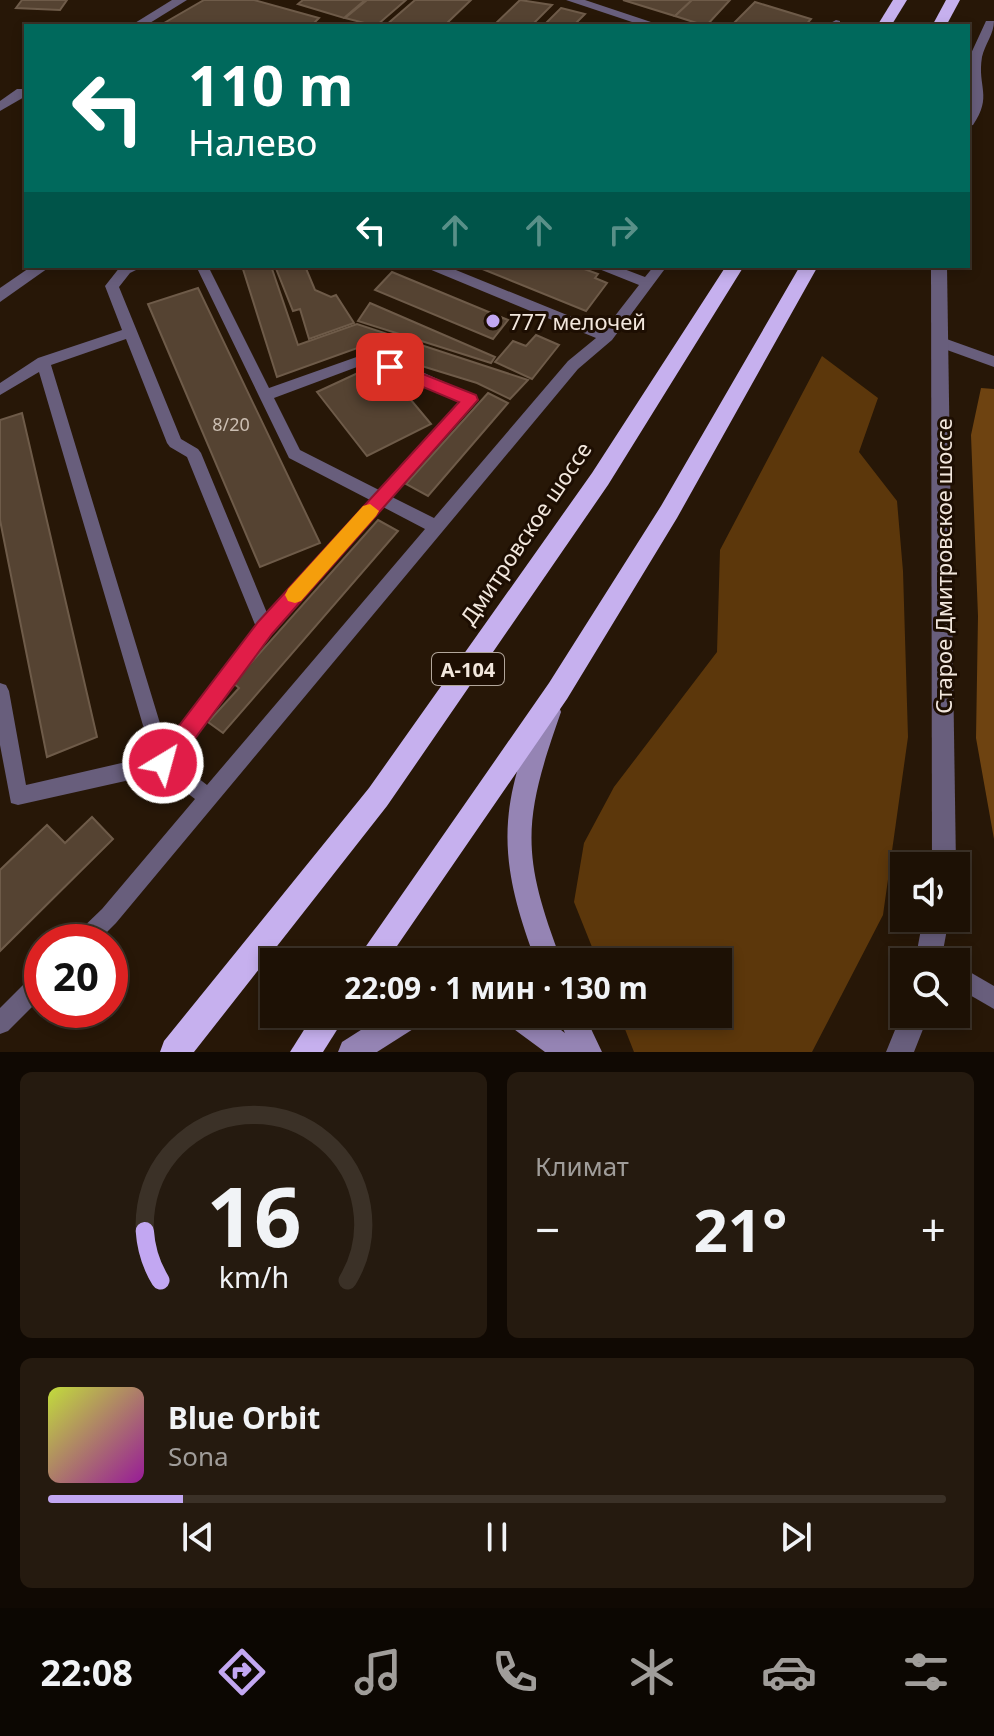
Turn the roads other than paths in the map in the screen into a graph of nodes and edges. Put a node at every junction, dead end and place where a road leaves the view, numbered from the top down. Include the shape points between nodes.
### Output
1 (181, 0) edge
2 (572, 0) edge
3 (900, 0) edge
4 (954, 3) edge
5 (139, 24) edge
6 (650, 24) edge
7 (885, 24) edge
8 (940, 24) edge
9 (991, 24) dead end
10 (24, 91) edge
11 (0, 107) edge
12 (970, 120) edge
13 (40, 268) edge
14 (132, 268) edge
15 (203, 268) edge
16 (439, 268) edge
17 (609, 268) edge
18 (659, 268) edge
19 (734, 268) edge
20 (808, 268) edge
21 (939, 268) edge
22 (647, 283) junction
23 (0, 296) edge
24 (130, 332) junction
25 (607, 337) junction
26 (941, 342) junction
27 (43, 362) junction
28 (994, 362) edge
29 (0, 390) edge
30 (265, 395) junction
31 (381, 499) junction
32 (436, 527) junction
33 (265, 628) junction
34 (0, 691) edge
35 (558, 691) junction
36 (163, 763) junction
37 (208, 797) junction
38 (944, 852) edge
39 (101, 924) edge
40 (379, 948) edge
41 (544, 948) edge
42 (970, 983) edge
43 (994, 998) edge
44 (24, 1000) edge
45 (0, 1023) edge
46 (322, 1028) edge
47 (389, 1028) edge
48 (536, 1028) edge
49 (577, 1028) edge
50 (909, 1028) edge
51 (175, 1052) edge
52 (305, 1052) edge
53 (352, 1052) edge
54 (568, 1052) edge
55 (588, 1052) edge
56 (900, 1052) edge

1 - 5 street
2 - 6 street
3 - 7 highway
4 - 8 highway
9 - 12 street via 974,65 980,99
10 - 11 street
13 - 23 street
14 - 24 lane via 112,286
15 - 30 lane
16 - 25 lane
17 - 22 lane
18 - 22 lane
19 - 51 highway, Дмитровское шоссе / А-104 via 600,479 378,797
20 - 35 highway via 669,512
21 - 26 street, Старое Дмитровское шоссе
22 - 25 lane
24 - 27 lane
24 - 33 lane via 175,443 193,453
25 - 32 lane via 573,365
26 - 28 lane
26 - 38 street, Старое Дмитровское шоссе
27 - 29 lane
27 - 36 lane
30 - 31 lane via 294,454
30 - 31 lane via 365,359 470,400
31 - 32 lane
31 - 33 lane
32 - 37 lane
33 - 36 lane
34 - 36 lane via 18,796
35 - 40 highway
35 - 41 main road via 521,801 518,859
36 - 37 lane
37 - 39 lane
42 - 43 lane
44 - 45 lane
46 - 52 highway
47 - 53 main road
48 - 54 main road
49 - 55 main road
50 - 56 street

